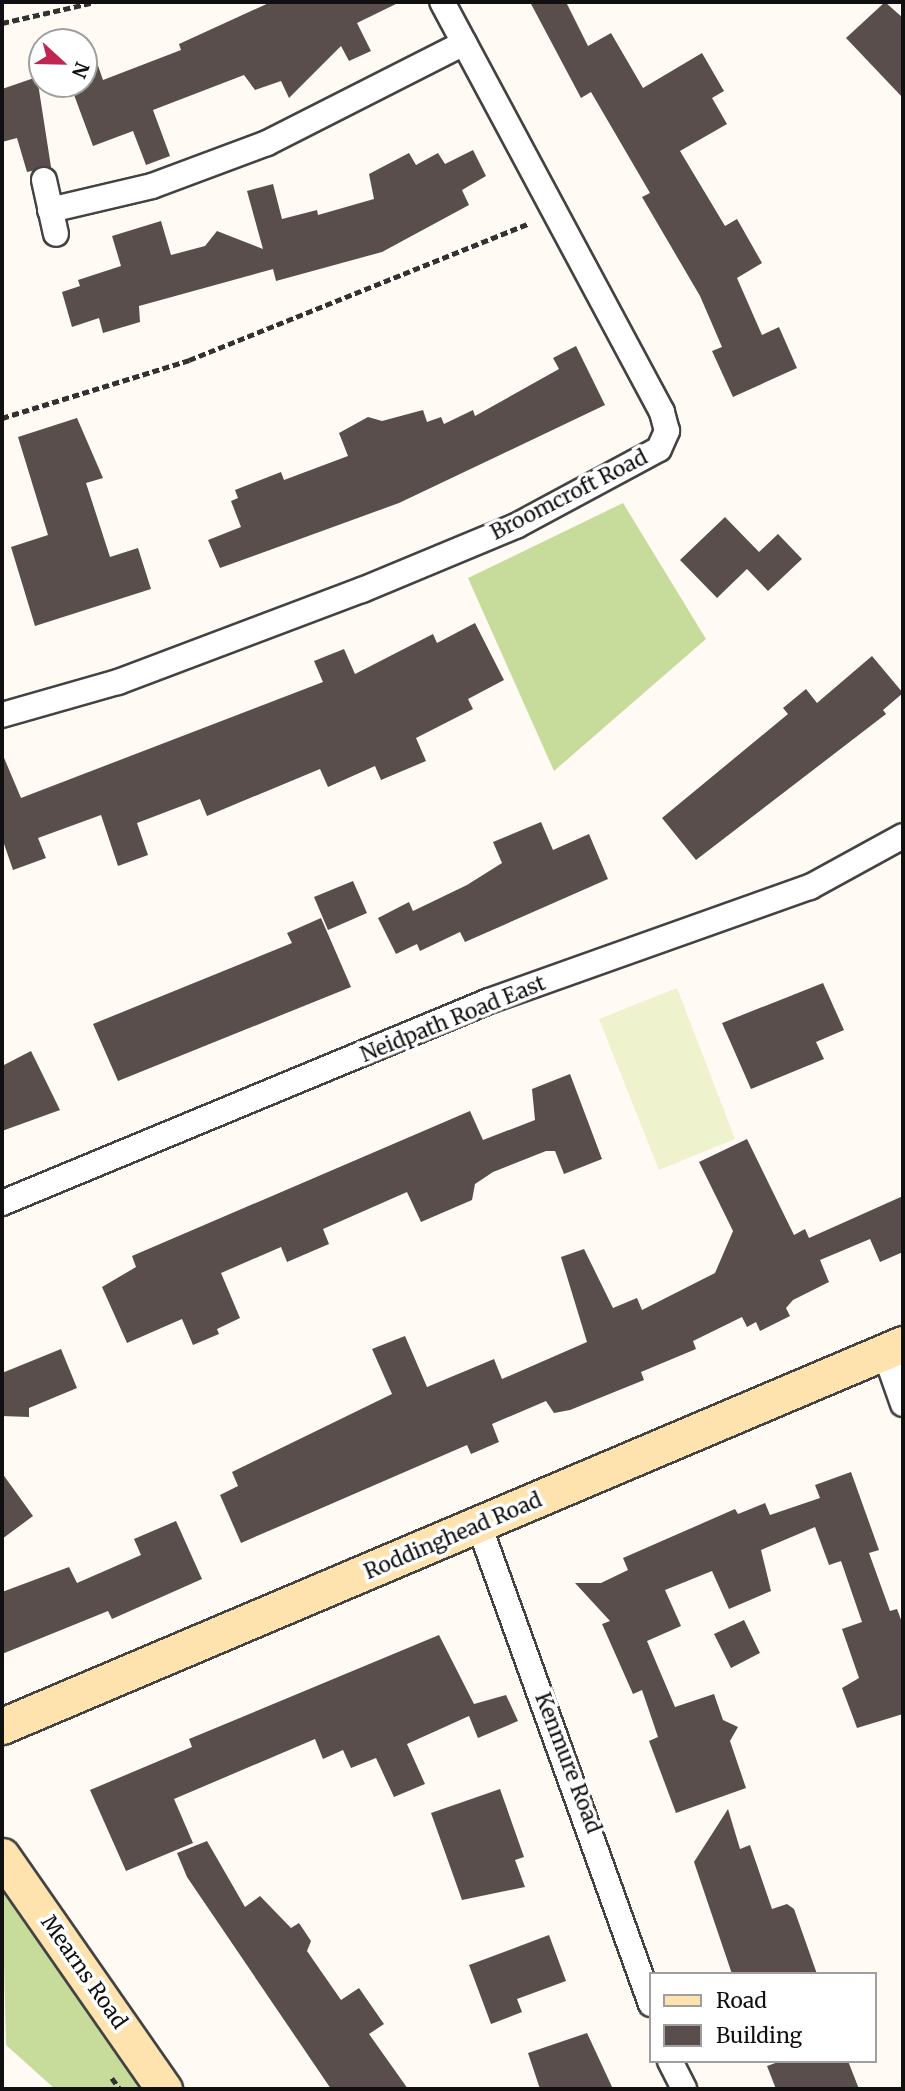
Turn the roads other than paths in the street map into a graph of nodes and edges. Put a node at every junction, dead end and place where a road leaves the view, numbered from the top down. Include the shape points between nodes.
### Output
1 (442, 2) edge
2 (464, 43) junction
3 (44, 180) dead end
4 (50, 210) junction
5 (56, 234) dead end
6 (3, 710) edge
7 (903, 836) edge
8 (2, 1203) edge
9 (894, 1348) edge
10 (903, 1405) edge
11 (478, 1525) junction
12 (2, 1726) edge
13 (2, 1856) edge
14 (650, 2000) edge
15 (671, 2063) edge
16 (164, 2089) edge
17 (684, 2089) edge

1 - 2 street, Broomcroft Road
2 - 4 street via 267,143 152,186
2 - 6 street, Broomcroft Road via 662,412 667,431 659,449 516,526 401,574 118,682
3 - 4 street
4 - 5 street
7 - 8 street, Neidpath Road East via 810,887 489,1001
9 - 10 street
9 - 11 street, Roddinghead Road
11 - 12 street, Roddinghead Road
11 - 14 street, Kenmure Road via 634,1941
13 - 16 street, Mearns Road
15 - 17 street

